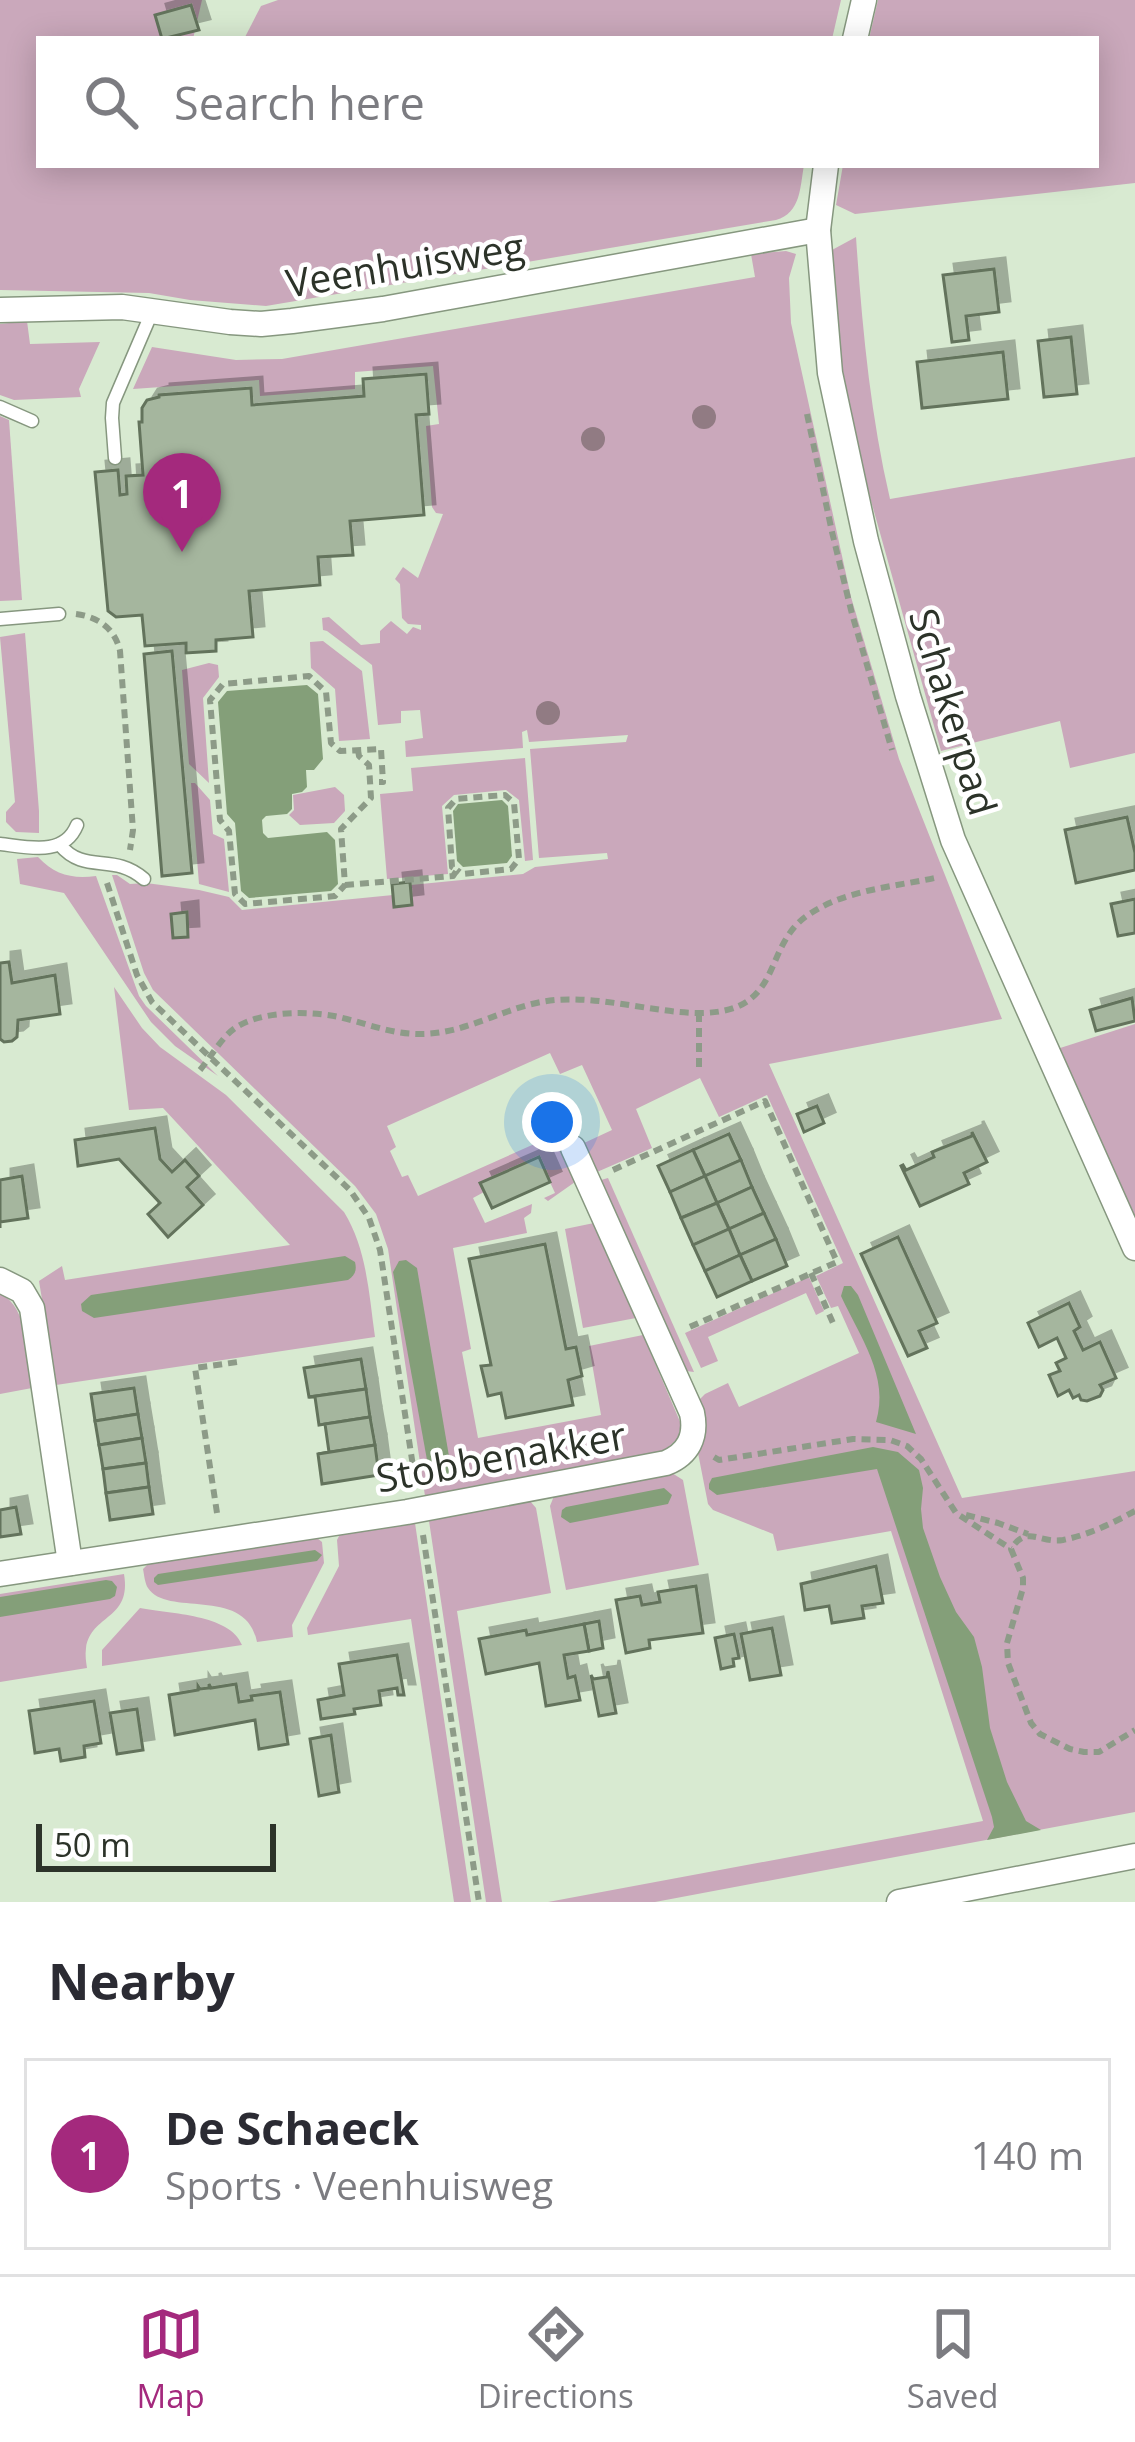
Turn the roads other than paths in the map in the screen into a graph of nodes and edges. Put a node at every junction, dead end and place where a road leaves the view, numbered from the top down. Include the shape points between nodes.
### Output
1 (864, 0) edge
2 (856, 36) edge
3 (826, 168) edge
4 (818, 230) junction
5 (0, 310) edge
6 (152, 311) junction
7 (0, 407) edge
8 (32, 421) dead end
9 (115, 458) dead end
10 (59, 614) road end
11 (0, 619) edge
12 (76, 825) dead end
13 (0, 844) edge
14 (61, 845) junction
15 (144, 879) dead end
16 (573, 1148) dead end
17 (1135, 1248) edge
18 (0, 1280) edge
19 (70, 1563) junction
20 (0, 1574) edge
21 (1135, 1856) edge
22 (899, 1902) edge

1 - 2 street
3 - 4 street, Schakerpad
4 - 6 street, Veenhuisweg via 292,321
4 - 17 street, Schakerpad via 841,429 952,840
5 - 6 street, Veenhuisweg
6 - 9 lane via 113,403
7 - 8 lane
10 - 11 lane
12 - 14 lane
13 - 14 lane
14 - 15 lane via 78,860 126,866
16 - 19 street, Stobbenakker via 690,1408 694,1428 678,1457 420,1510
18 - 19 street via 22,1291 32,1308
19 - 20 street, Stobbenakker
21 - 22 street

